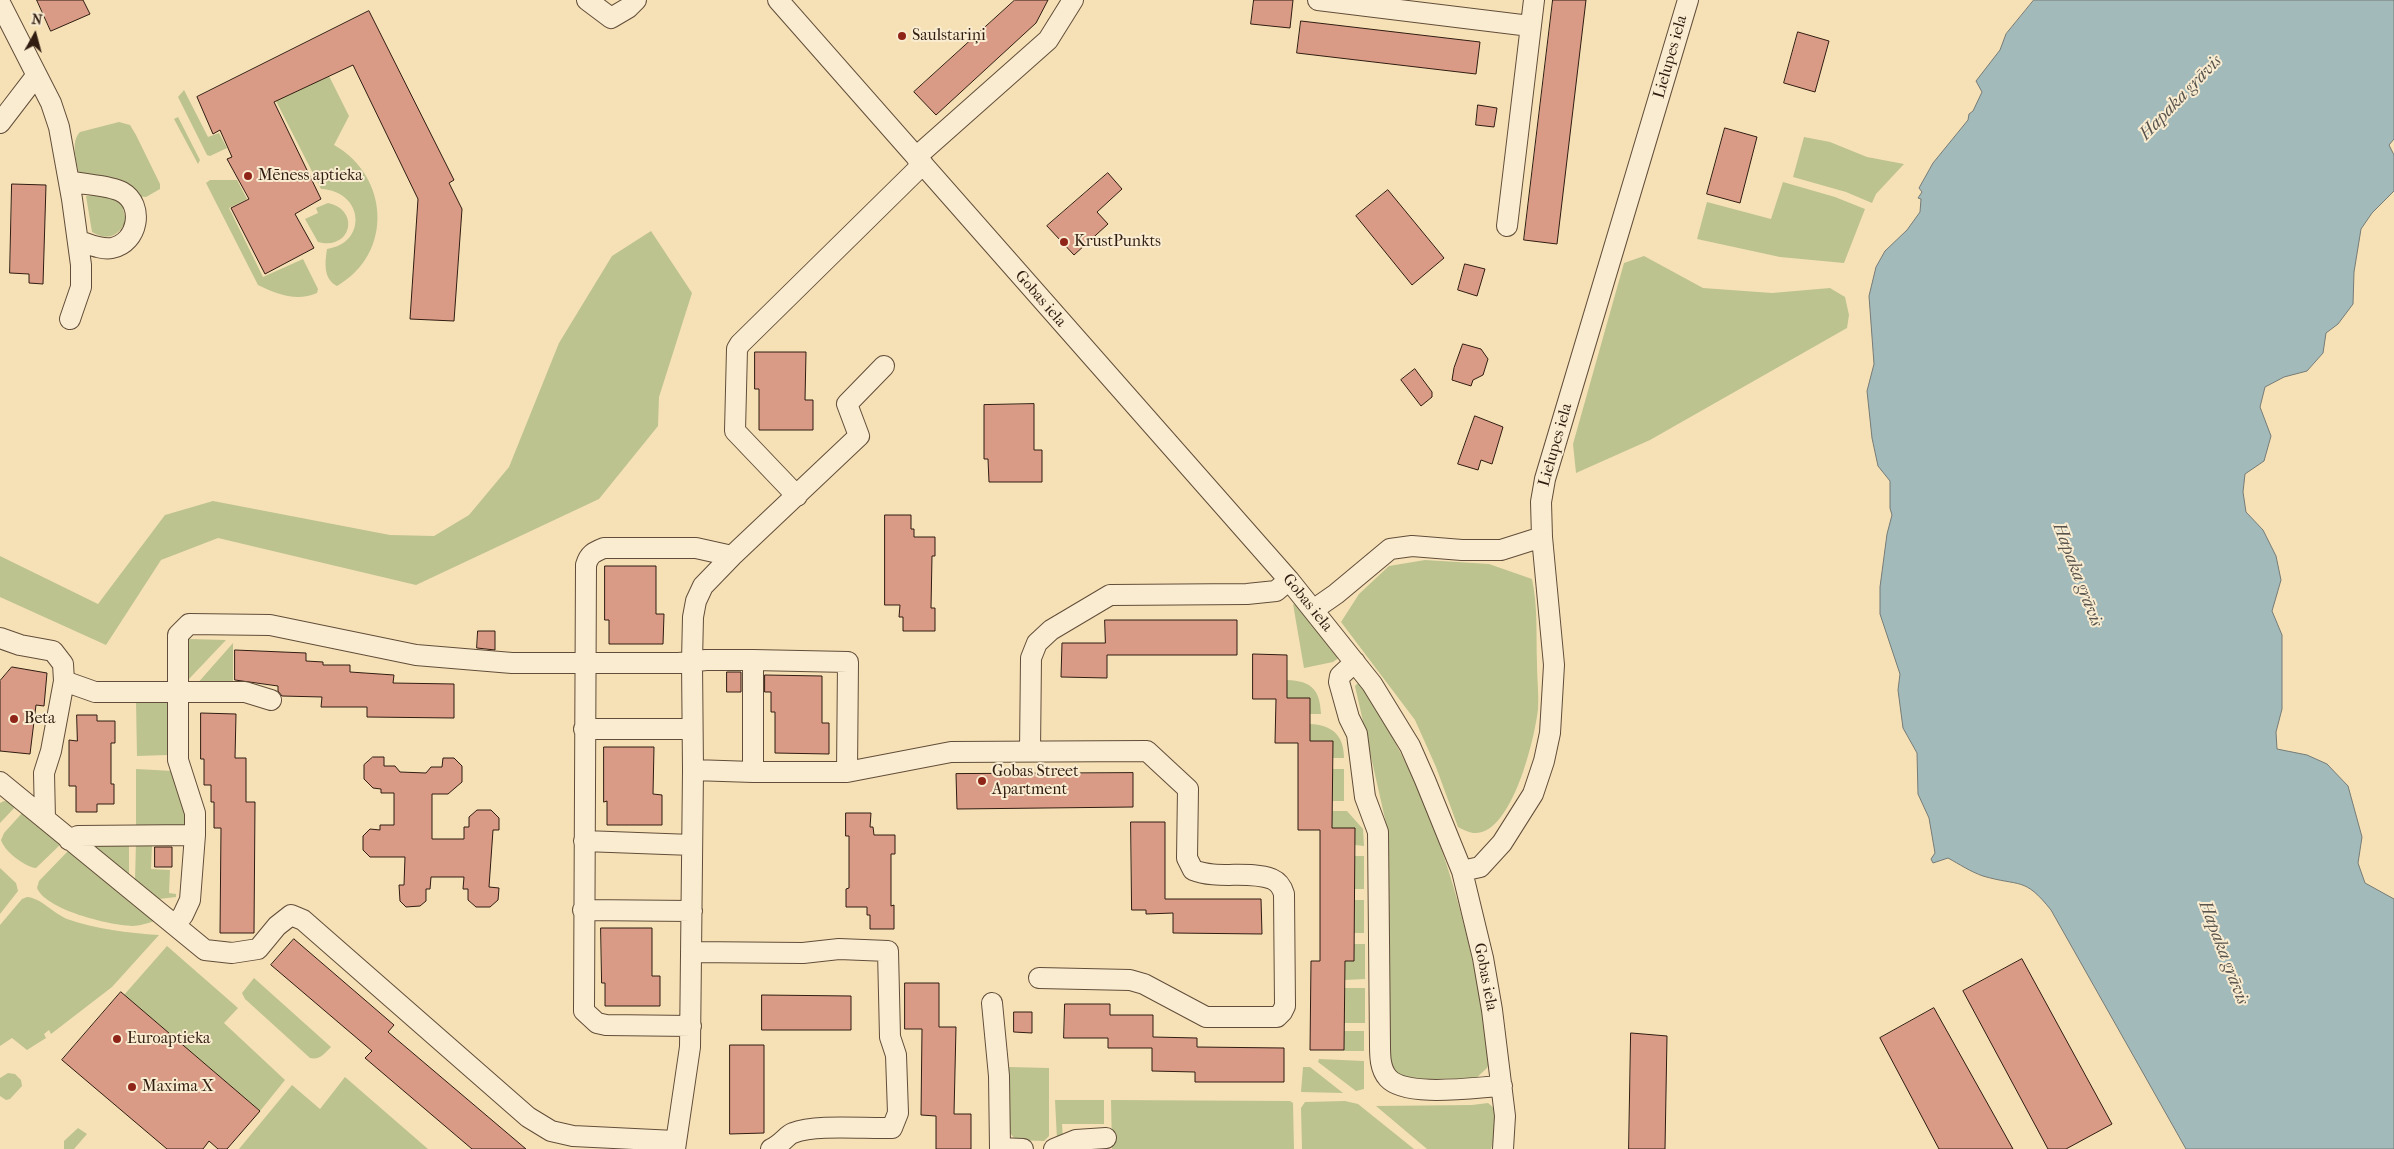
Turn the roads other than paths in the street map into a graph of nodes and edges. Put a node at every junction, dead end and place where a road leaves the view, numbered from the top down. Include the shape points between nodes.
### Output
1 (587, 0) edge
2 (636, 0) edge
3 (778, 0) edge
4 (1073, 0) edge
5 (1318, 0) edge
6 (1534, 0) edge
7 (1688, 0) edge
8 (0, 3) edge
9 (1530, 26) junction
10 (36, 76) junction
11 (0, 123) edge
12 (919, 160) junction
13 (69, 181) junction
14 (1507, 226) dead end
15 (78, 240) junction
16 (70, 319) dead end
17 (884, 366) dead end
18 (797, 496) junction
19 (1542, 537) junction
20 (732, 556) junction
21 (1289, 580) junction
22 (1313, 610) junction
23 (0, 638) edge
24 (753, 660) junction
25 (584, 662) junction
26 (692, 662) junction
27 (1355, 662) junction
28 (64, 681) junction
29 (177, 693) junction
30 (271, 700) dead end
31 (584, 729) junction
32 (692, 729) junction
33 (1030, 751) junction
34 (693, 770) junction
35 (753, 772) junction
36 (847, 772) junction
37 (0, 782) edge
38 (45, 819) junction
39 (195, 835) junction
40 (69, 840) junction
41 (584, 841) junction
42 (692, 845) junction
43 (1462, 871) junction
44 (583, 910) junction
45 (692, 911) junction
46 (176, 924) junction
47 (692, 952) junction
48 (1039, 978) dead end
49 (992, 1003) dead end
50 (690, 1026) junction
51 (1502, 1086) junction
52 (1106, 1138) dead end
53 (675, 1145) edge
54 (771, 1149) edge
55 (1023, 1149) edge
56 (1054, 1149) edge
57 (1503, 1149) edge

1 - 2 street via 611,18
3 - 12 street, Gobas iela
4 - 12 street via 1048,40
5 - 9 street
6 - 9 street
7 - 19 street, Lielupes iela via 1545,479 1541,502
8 - 10 street
9 - 14 street
10 - 11 street
10 - 13 street via 56,118
12 - 18 street via 738,346 735,431
12 - 21 street, Gobas iela
13 - 15 street
13 - 15 street via 121,192 130,198 135,208 134,232 125,244 101,248
15 - 16 street via 81,287
17 - 18 street via 847,404 859,436
18 - 20 street
19 - 22 street via 1501,550 1412,546 1390,549
19 - 43 street, Lielupes iela via 1554,665 1550,734 1544,761 1533,794 1502,843 1480,867
20 - 25 street via 696,548 604,548 593,552 586,565
20 - 26 street via 704,586 696,602
21 - 22 street, Gobas iela
21 - 33 street via 1276,591 1248,594 1110,595 1051,630 1037,643 1032,658
22 - 27 street, Gobas iela
23 - 28 street via 53,651 63,664
24 - 26 street
24 - 35 street
24 - 36 street via 848,662
25 - 26 street
25 - 29 street via 512,663 416,655 270,625 189,624 178,635
25 - 31 street
26 - 32 street
27 - 43 street, Gobas iela via 1410,746
27 - 51 street via 1340,676 1340,688 1357,734 1365,797 1378,832 1382,1067 1396,1085 1412,1089
28 - 29 street via 95,692
28 - 38 street via 44,773
29 - 30 street via 245,692
29 - 39 street via 178,760 195,813
31 - 32 street
31 - 41 street
32 - 34 street
33 - 36 street via 950,752
33 - 48 street via 1147,751 1188,789 1187,858 1193,870 1206,875 1273,879 1284,894 1285,1006 1276,1017 1206,1017 1144,984 1130,980
34 - 35 street
34 - 42 street
35 - 36 street
37 - 38 street
38 - 40 street
39 - 40 street via 78,836
39 - 46 street via 190,900
40 - 46 street
41 - 42 street
41 - 44 street
42 - 45 street
43 - 51 street, Gobas iela via 1484,958
44 - 45 street
44 - 50 street via 583,1004 590,1018 606,1025
45 - 47 street
46 - 53 street via 205,950 232,953 258,949 291,915 303,920 528,1117 551,1131 573,1136
47 - 50 street
47 - 54 street via 888,951 890,1037 896,1055 898,1113 892,1128 808,1129 791,1133 782,1144
49 - 55 street via 999,1076 1000,1148
50 - 53 street via 690,1047
51 - 57 street, Gobas iela via 1505,1116
52 - 56 street via 1076,1140

